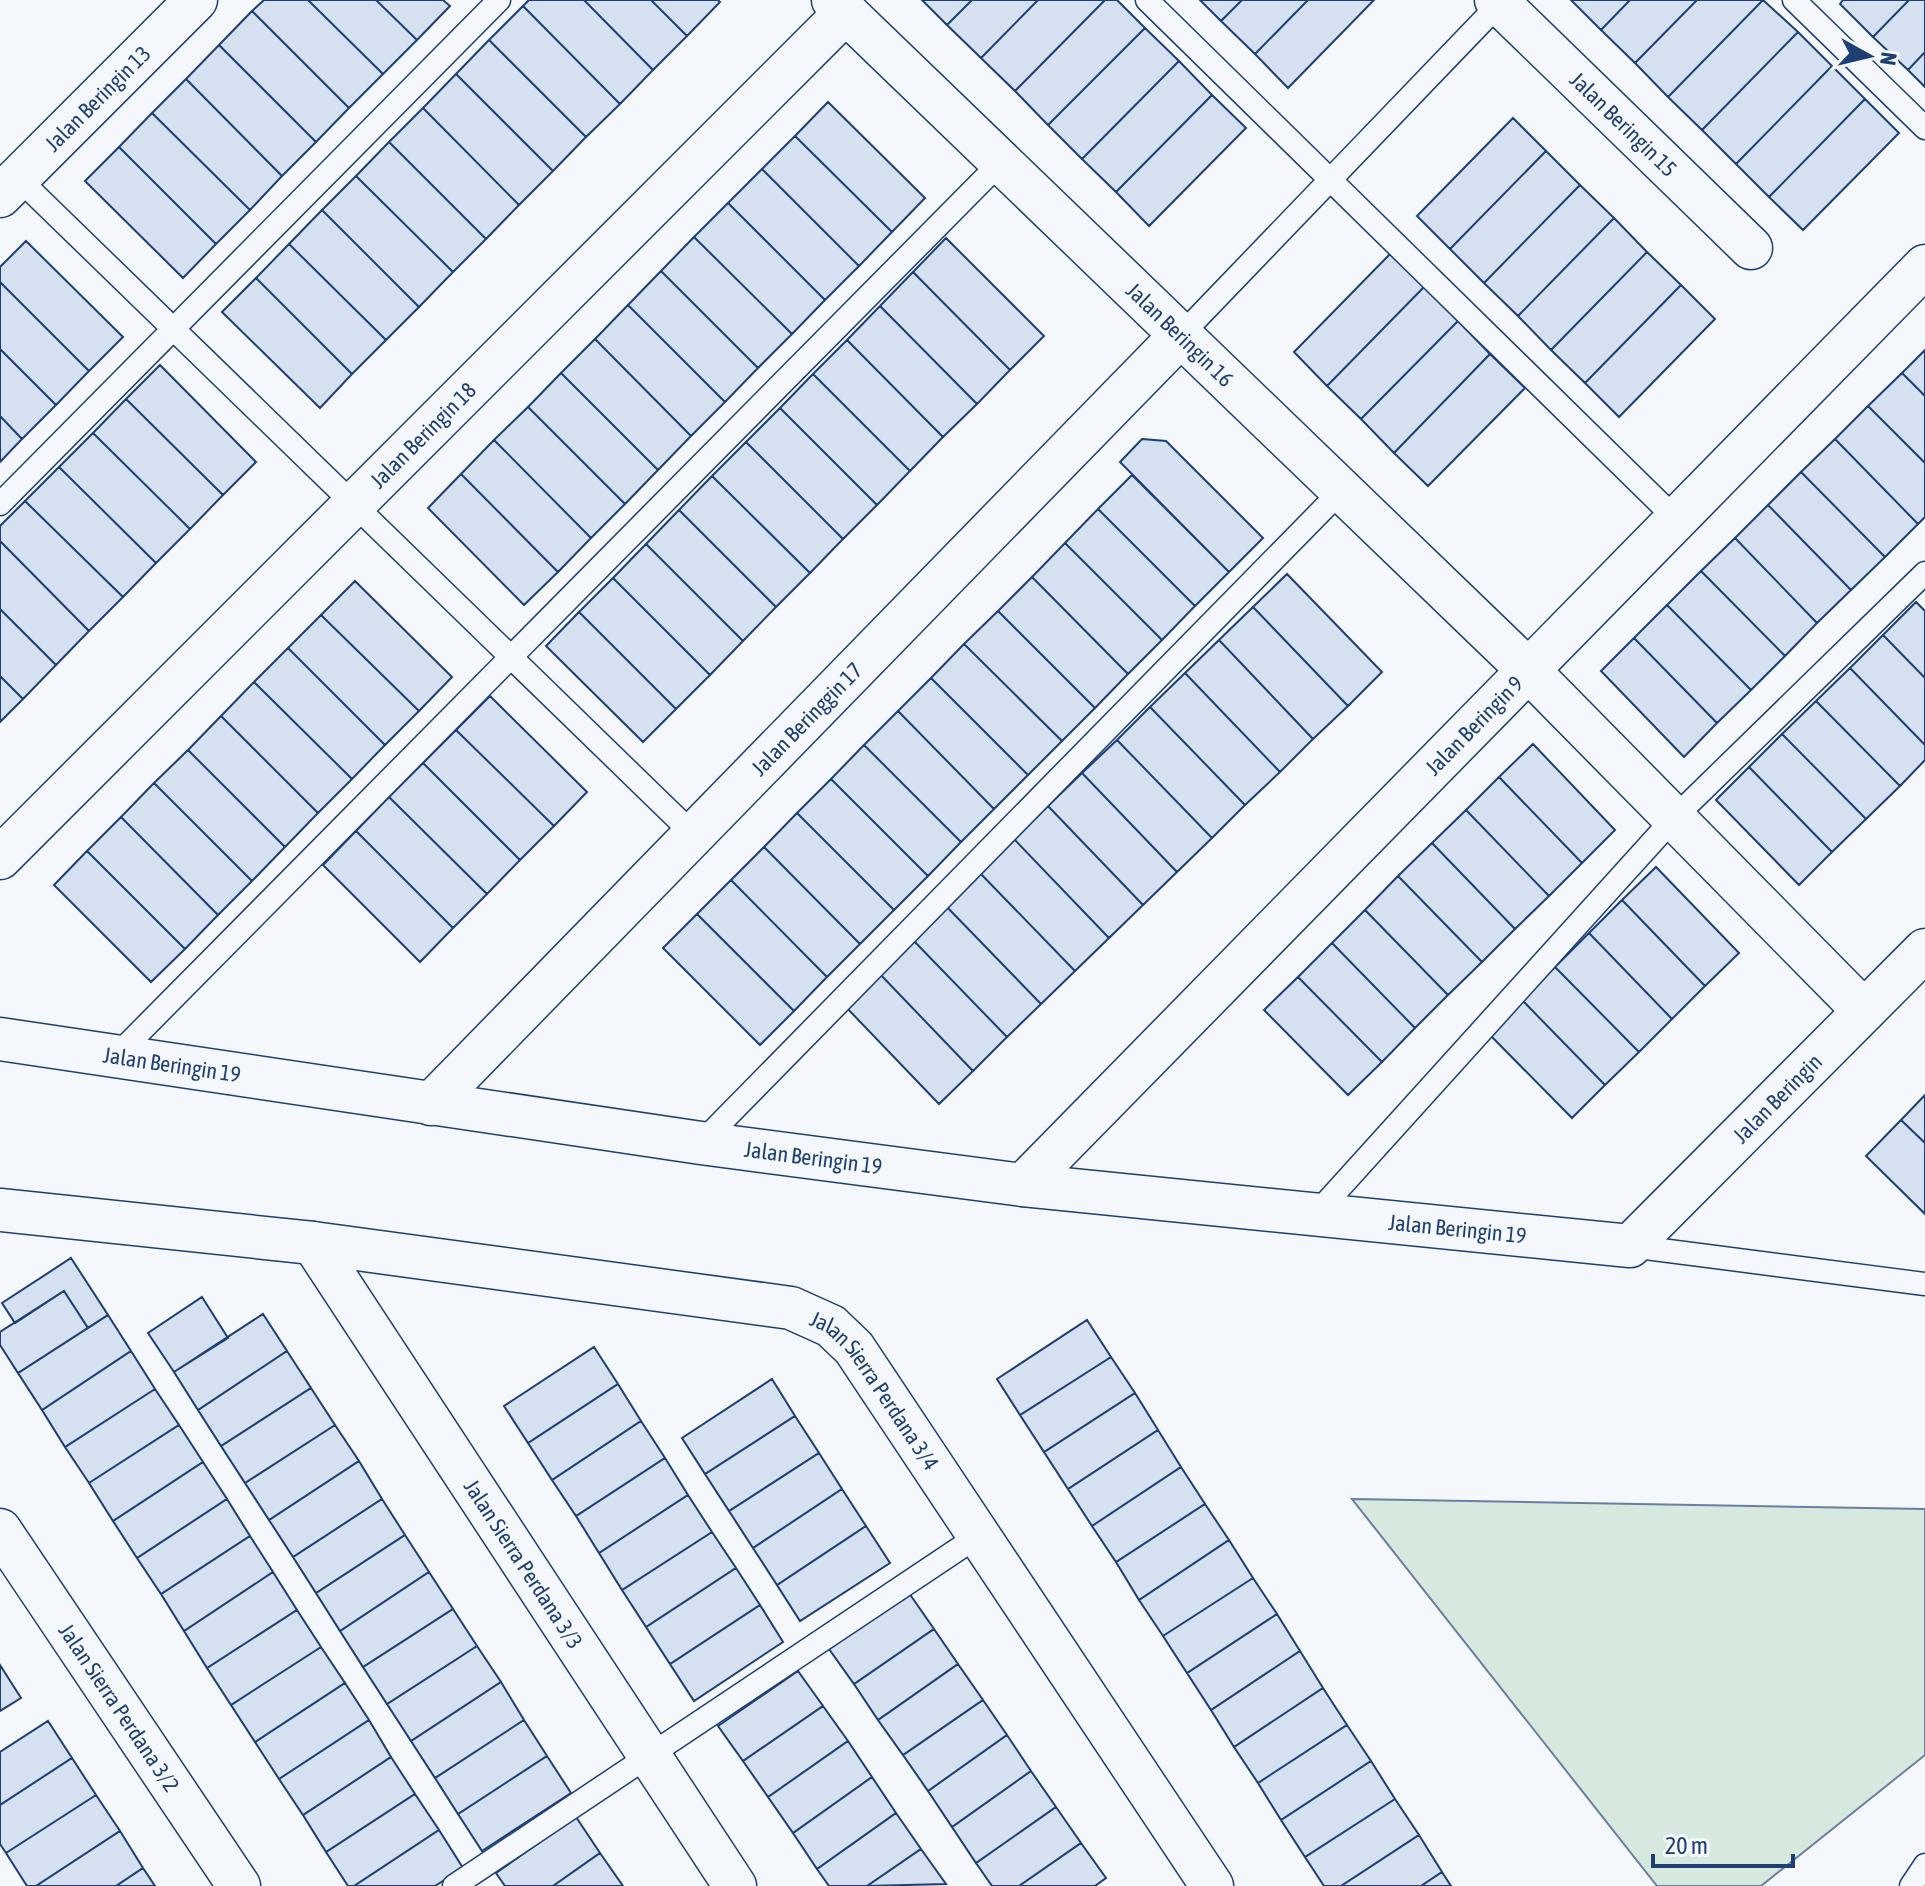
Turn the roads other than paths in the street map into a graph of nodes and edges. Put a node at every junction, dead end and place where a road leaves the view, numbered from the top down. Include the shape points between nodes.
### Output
1 (196, 0) edge
2 (499, 0) edge
3 (1147, 0) edge
4 (1794, 0) edge
5 (1500, 1) edge
6 (840, 6) edge
7 (1925, 128) edge
8 (1002, 161) junction
9 (1330, 180) junction
10 (9, 187) edge
11 (1751, 248) dead end
12 (1925, 266) edge
13 (174, 329) junction
14 (1182, 334) junction
15 (1342, 490) junction
16 (0, 504) edge
17 (354, 504) junction
18 (1676, 519) junction
19 (1925, 573) edge
20 (511, 657) junction
21 (1528, 670) junction
22 (1674, 818) junction
23 (693, 834) junction
24 (0, 858) edge
25 (1925, 950) edge
26 (1864, 1011) junction
27 (0, 1039) edge
28 (115, 1057) junction
29 (431, 1104) junction
30 (701, 1143) junction
31 (1023, 1185) junction
32 (0, 1210) edge
33 (1315, 1215) junction
34 (313, 1243) junction
35 (1630, 1246) junction
36 (1925, 1284) edge
37 (0, 1530) edge
38 (978, 1536) junction
39 (649, 1756) junction
40 (1925, 1865) edge
41 (239, 1886) edge
42 (454, 1886) edge
43 (735, 1886) edge
44 (1212, 1886) edge
45 (1911, 1886) edge

1 - 10 street, Jalan Beringin 13
2 - 13 lane
3 - 9 lane
4 - 7 lane
5 - 9 lane
5 - 11 street, Jalan Beringin 15
6 - 8 street, Jalan Beringin 16
6 - 17 street, Jalan Beringin 18
8 - 14 street, Jalan Beringin 16
8 - 20 lane
9 - 14 lane
9 - 18 lane
10 - 13 lane
12 - 18 street, Jalan Beringin 9
13 - 16 lane
13 - 17 lane
14 - 15 street, Jalan Beringin 16
14 - 23 street, Jalan Beringgin 17
15 - 21 street, Jalan Beringin 16
15 - 30 lane
17 - 20 lane
17 - 24 street, Jalan Beringin 18
18 - 21 street, Jalan Beringin 9
19 - 22 lane
20 - 23 lane
20 - 28 lane
21 - 22 street, Jalan Beringin 16
21 - 31 street, Jalan Beringin 9
22 - 26 street, Jalan Beringin 16
22 - 33 lane
23 - 29 street, Jalan Beringgin 17
25 - 26 street, Jalan Beringin
26 - 35 street, Jalan Beringin
27 - 28 street, Jalan Beringin 19
28 - 29 street, Jalan Beringin 19
29 - 30 street, Jalan Beringin 19
30 - 31 street, Jalan Beringin 19
31 - 33 street, Jalan Beringin 19
32 - 34 street, Jalan Sierra Perdana 3/4
33 - 35 street, Jalan Beringin 19
34 - 38 street, Jalan Sierra Perdana 3/4 via 791,1308 831,1326 854,1348
34 - 39 street, Jalan Sierra Perdana 3/3
35 - 36 lane
37 - 41 street, Jalan Sierra Perdana 3/2
38 - 39 lane
38 - 44 street, Jalan Sierra Perdana 3/4
39 - 42 lane
39 - 43 street, Jalan Sierra Perdana 3/3
40 - 45 lane

